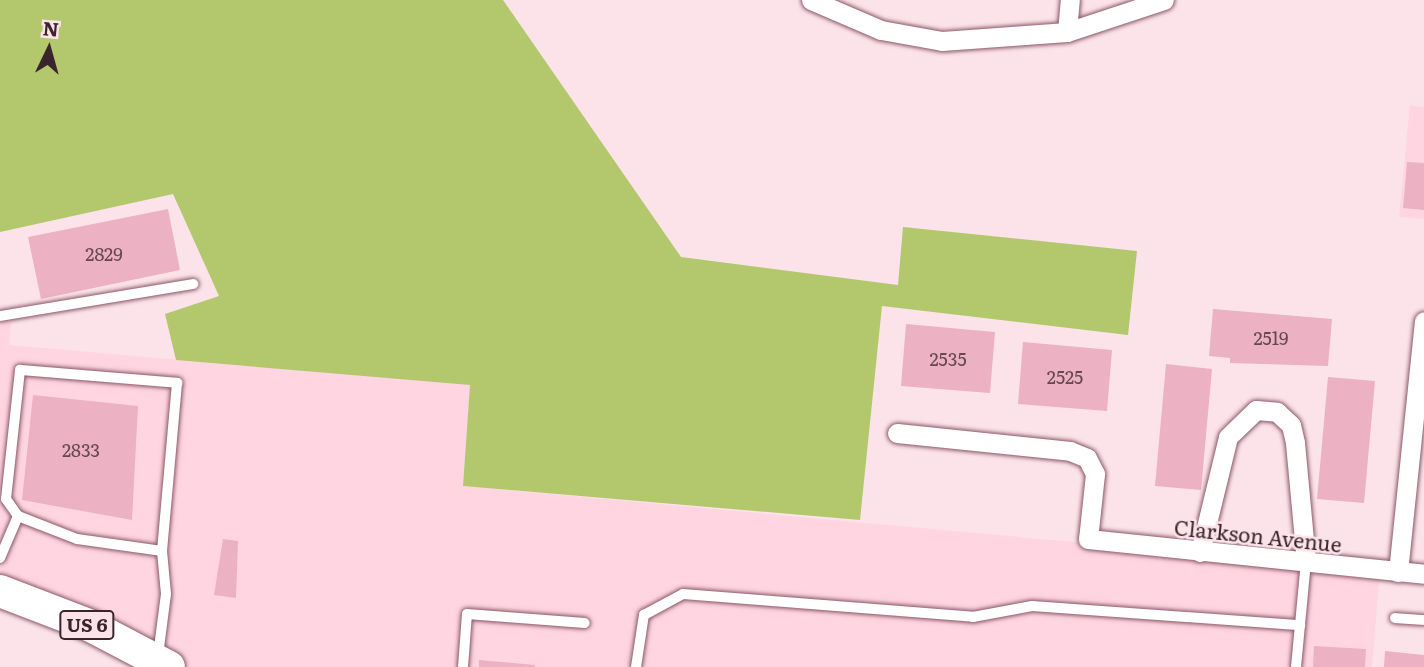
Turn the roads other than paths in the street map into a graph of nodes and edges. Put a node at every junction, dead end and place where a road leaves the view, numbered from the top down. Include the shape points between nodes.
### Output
1 (811, 0) edge
2 (1070, 0) edge
3 (1164, 0) edge
4 (1067, 32) junction
5 (193, 284) dead end
6 (0, 316) edge
7 (1424, 321) edge
8 (897, 433) dead end
9 (18, 516) junction
10 (162, 551) junction
11 (1200, 552) junction
12 (0, 558) edge
13 (1306, 562) junction
14 (1398, 572) junction
15 (1424, 574) edge
16 (0, 591) edge
17 (1395, 618) dead end
18 (1424, 620) edge
19 (585, 623) dead end
20 (1300, 625) junction
21 (152, 661) edge
22 (463, 667) edge
23 (636, 667) edge
24 (1296, 667) edge

1 - 4 street via 881,30 942,41
2 - 4 street
3 - 4 street
5 - 6 lane
7 - 14 street
8 - 11 street, Clarkson Avenue via 1070,451 1087,458 1095,474 1088,539
9 - 10 lane via 76,539
9 - 10 lane via 6,499 20,370 177,383
9 - 12 lane
10 - 21 lane via 166,594
11 - 13 street, Clarkson Avenue
11 - 13 street via 1228,437 1256,410 1277,412 1291,425
13 - 14 street, Clarkson Avenue
13 - 20 lane
14 - 15 street, Clarkson Avenue
16 - 21 main road, US 6
17 - 18 lane
19 - 22 lane via 467,614
20 - 23 lane via 1032,606 973,617 683,594 644,615
20 - 24 lane

